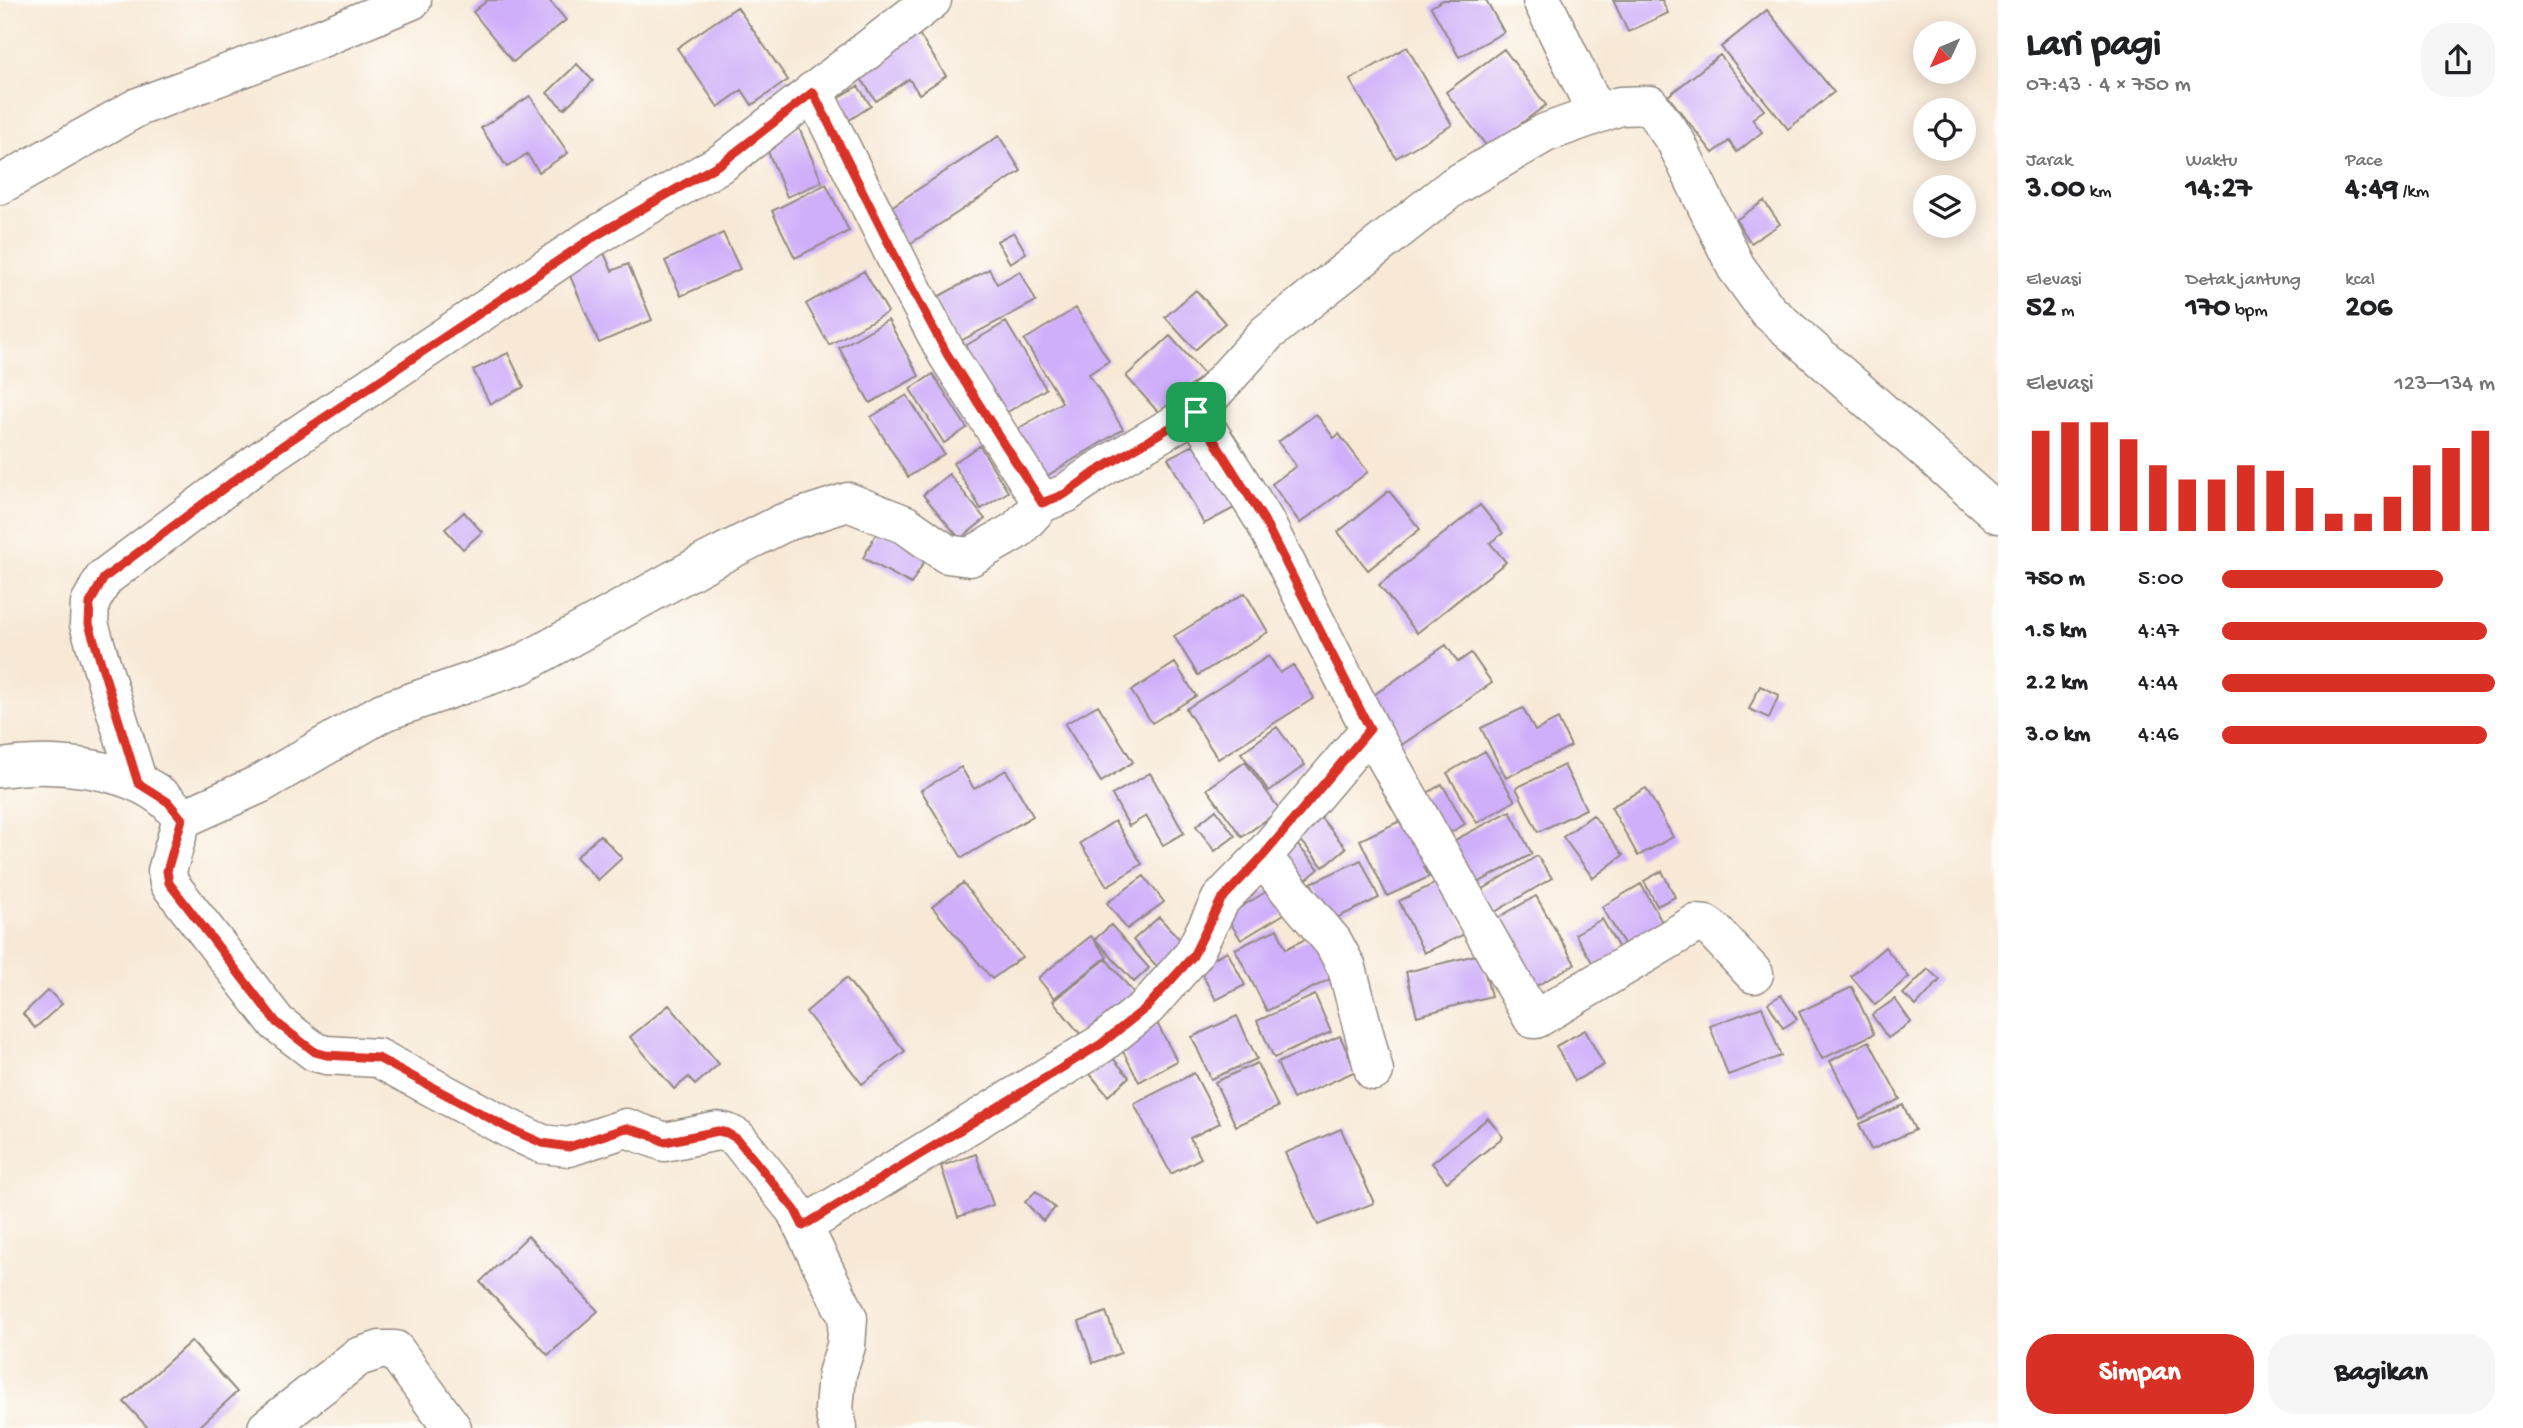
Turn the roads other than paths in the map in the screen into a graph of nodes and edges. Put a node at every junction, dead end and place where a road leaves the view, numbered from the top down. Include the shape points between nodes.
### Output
1 (411, 0) edge
2 (932, 0) edge
3 (1542, 0) edge
4 (813, 92) junction
5 (1597, 114) junction
6 (0, 185) edge
7 (1196, 412) junction
8 (1042, 503) junction
9 (1998, 514) edge
10 (1370, 729) junction
11 (0, 768) edge
12 (138, 783) junction
13 (182, 819) junction
14 (1262, 857) junction
15 (1754, 974) dead end
16 (1374, 1071) dead end
17 (803, 1226) junction
18 (268, 1428) edge
19 (452, 1428) edge
20 (838, 1428) edge

1 - 6 street via 138,107
2 - 4 street
3 - 5 street
4 - 8 street via 947,354
4 - 12 street via 723,162 592,238 264,458 104,578 90,603 89,624
5 - 7 street via 1545,133 1454,186 1267,332
5 - 9 street via 1620,106 1650,105 1676,142 1736,267 1768,311
7 - 8 street via 1065,494
7 - 10 street via 1264,520
8 - 13 street via 1017,530 970,556 947,554 906,525 848,502 783,523 520,665 383,712 260,784
10 - 14 street
10 - 15 street via 1533,1019 1695,923 1714,930
11 - 12 street via 79,766
12 - 13 street via 168,802
13 - 17 street via 167,871 169,883 277,1023 306,1047 326,1055 378,1058 542,1143 569,1147 626,1128 665,1142 727,1133 770,1179
14 - 16 street via 1333,942 1347,968
14 - 17 street via 1221,900 1193,956 1147,1007 1101,1044
17 - 20 street via 848,1318 837,1374 834,1410
18 - 19 street via 358,1357 380,1350 395,1350

